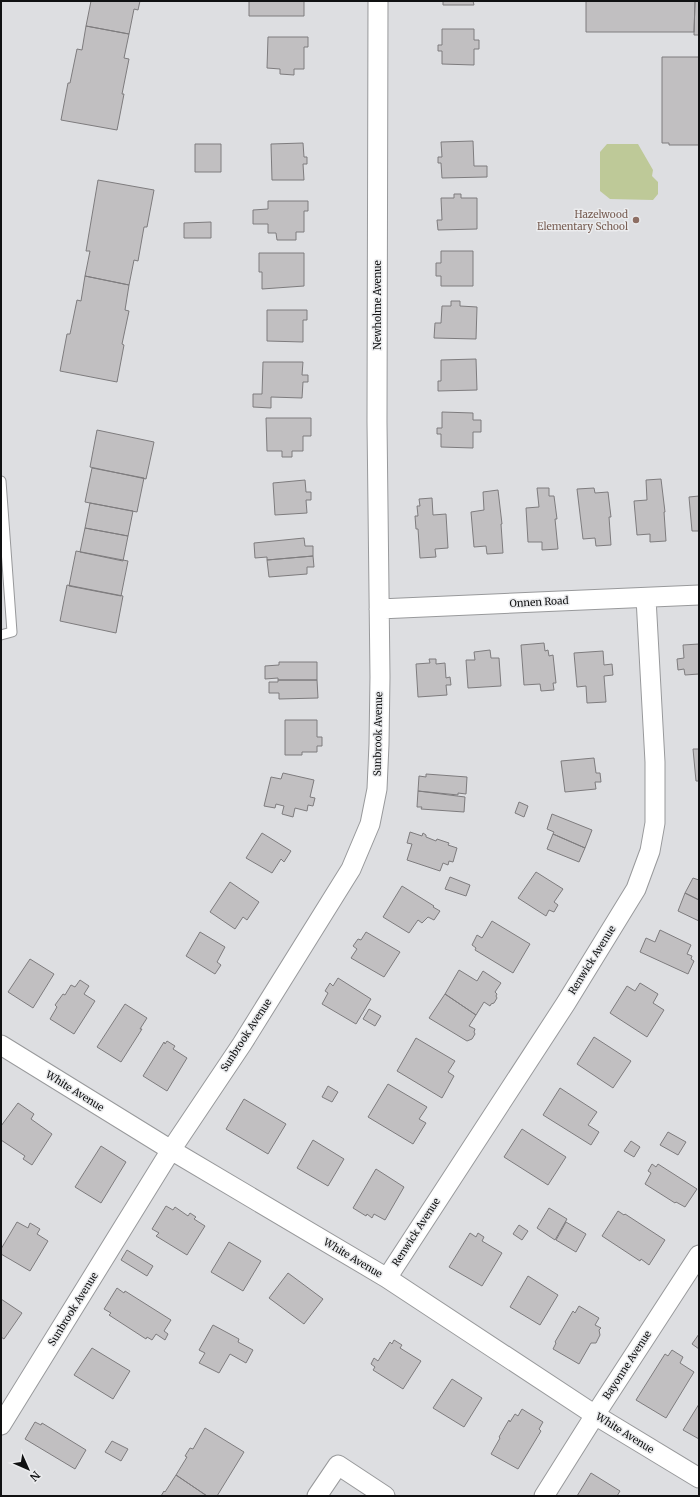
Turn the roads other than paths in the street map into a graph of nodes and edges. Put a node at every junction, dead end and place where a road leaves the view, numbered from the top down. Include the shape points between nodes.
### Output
1 (378, 1) edge
2 (1, 481) edge
3 (699, 595) edge
4 (646, 598) junction
5 (379, 609) junction
6 (1, 635) edge
7 (1, 1045) edge
8 (171, 1150) junction
9 (699, 1255) edge
10 (387, 1278) junction
11 (595, 1414) junction
12 (1, 1425) edge
13 (699, 1478) edge
14 (317, 1496) edge
15 (385, 1496) edge
16 (544, 1496) edge

1 - 5 street, Newholme Avenue
2 - 6 lane via 12,632
3 - 4 street, Onnen Road
4 - 5 street, Onnen Road
4 - 10 street, Renwick Avenue via 655,762 655,823 650,850 636,889 566,1003
5 - 8 street, Sunbrook Avenue via 379,744 377,789 370,824 351,869 242,1044
7 - 8 street, White Avenue
8 - 10 street, White Avenue
8 - 12 street, Sunbrook Avenue
9 - 11 street, Bayonne Avenue
10 - 11 street, White Avenue
11 - 13 street, White Avenue
11 - 16 street, Bayonne Avenue
14 - 15 street via 338,1465

